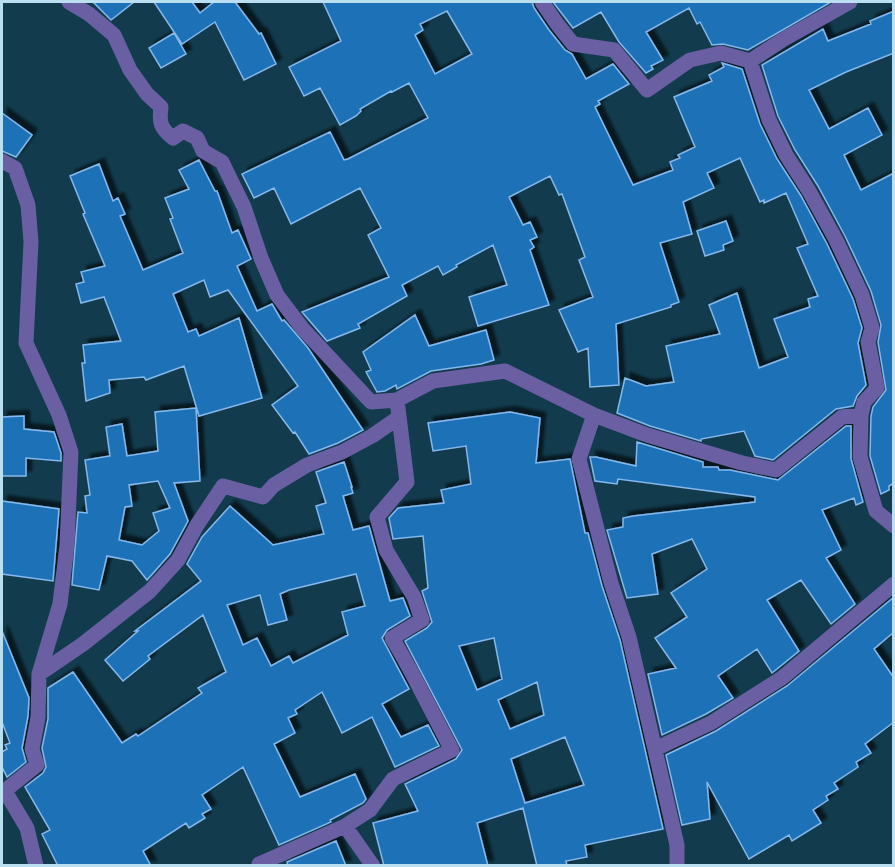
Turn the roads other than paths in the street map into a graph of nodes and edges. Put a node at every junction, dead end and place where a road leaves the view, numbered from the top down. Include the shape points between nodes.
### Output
1 (69, 2) edge
2 (542, 2) edge
3 (850, 2) edge
4 (750, 61) junction
5 (2, 161) edge
6 (397, 400) junction
7 (594, 414) junction
8 (861, 415) junction
9 (398, 418) junction
10 (894, 526) edge
11 (894, 584) edge
12 (39, 674) junction
13 (656, 749) junction
14 (3, 792) edge
15 (345, 825) junction
16 (36, 866) edge
17 (260, 866) edge
18 (373, 866) edge
19 (678, 866) edge

1 - 6 street via 114,35 130,70 161,107 159,122 163,131 173,138 183,131 197,138 203,151 222,162 244,207 277,295 302,328 371,402
2 - 4 street via 573,44 614,50 647,90 690,60 721,53
3 - 4 street
4 - 8 street via 769,120 836,240 862,296 872,328 868,342 877,388 864,402
5 - 12 street via 15,168 28,205 31,242 26,343 59,415 71,452 60,604
6 - 7 street via 433,381 505,371
6 - 9 street
7 - 8 street via 647,435 776,470 842,417
7 - 13 street via 579,459
8 - 10 street via 860,457 876,512
9 - 12 street via 342,453 307,465 274,484 263,497 223,486 178,560 150,591
9 - 15 street via 407,482 377,517 386,550 414,597 422,620 392,638 452,750 393,779 370,810
11 - 13 street via 782,678 711,723
12 - 14 street via 38,717 32,749 37,765
13 - 19 street
14 - 16 street via 27,828
15 - 17 street
15 - 18 street

